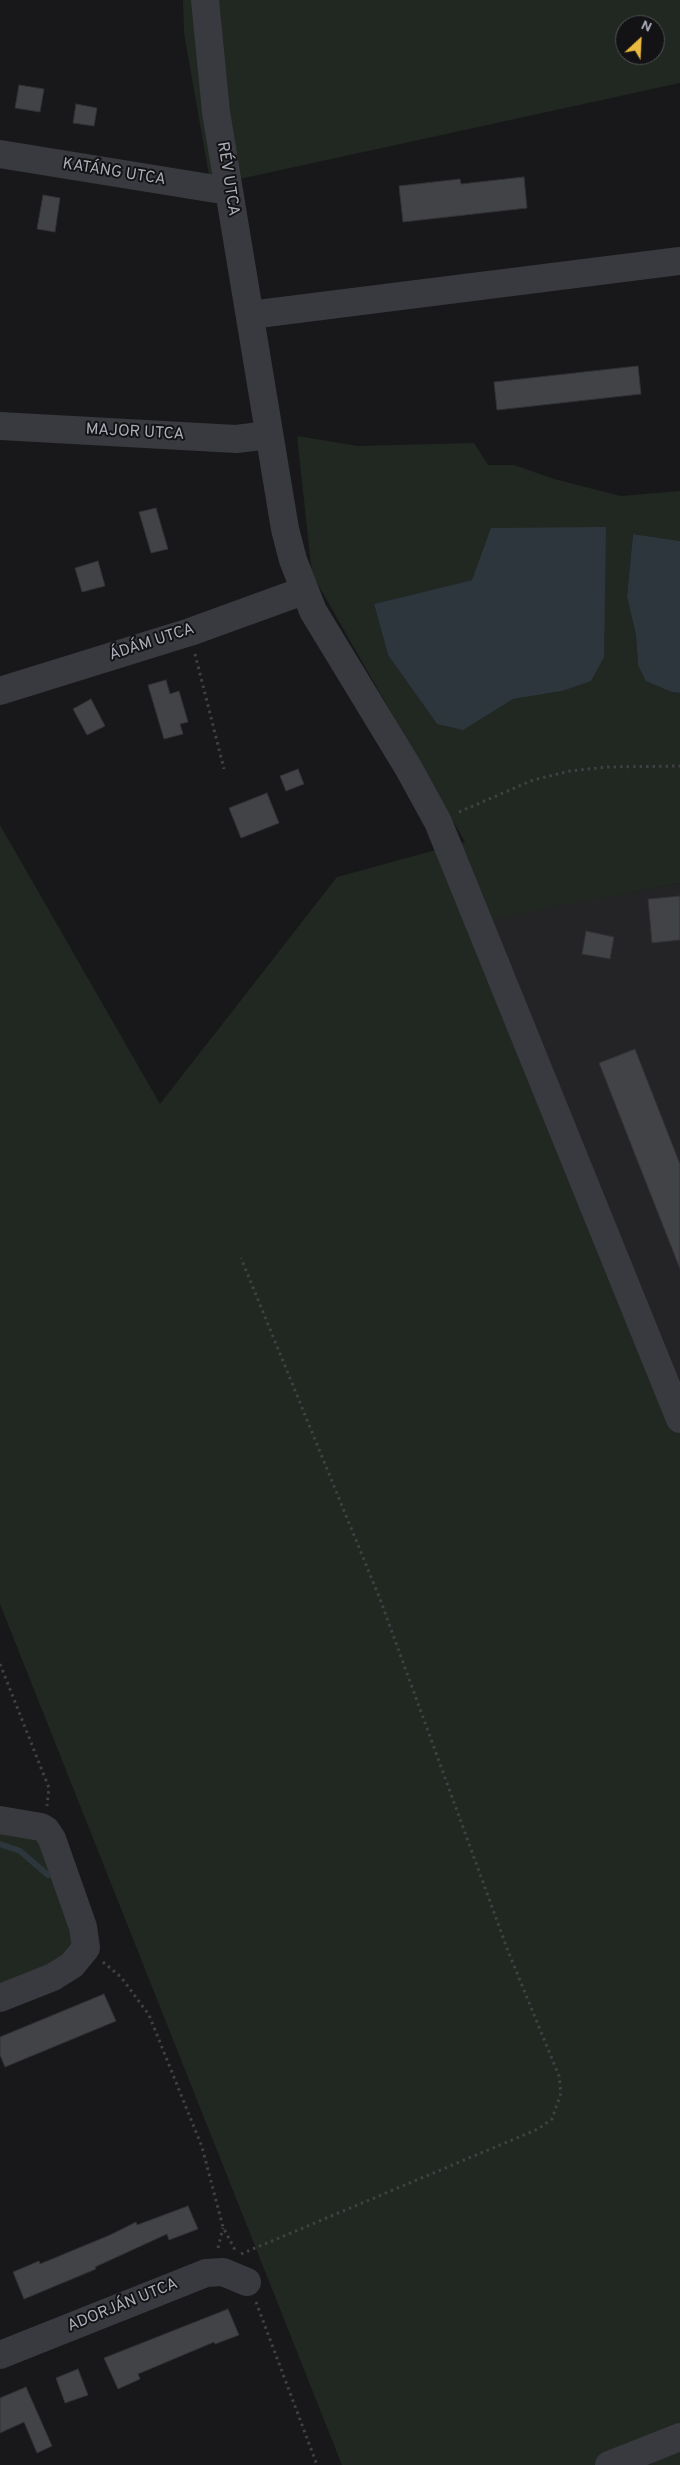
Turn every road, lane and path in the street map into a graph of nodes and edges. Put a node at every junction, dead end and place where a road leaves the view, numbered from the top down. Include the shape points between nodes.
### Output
1 (205, 0) edge
2 (0, 154) edge
3 (228, 191) junction
4 (680, 260) edge
5 (250, 315) junction
6 (0, 426) edge
7 (269, 435) junction
8 (303, 591) junction
9 (190, 632) junction
10 (0, 691) edge
11 (680, 766) edge
12 (224, 769) dead end
13 (438, 822) junction
14 (241, 1258) dead end
15 (680, 1419) edge
16 (0, 1664) edge
17 (0, 1820) edge
18 (46, 1830) junction
19 (86, 1948) junction
20 (0, 1998) edge
21 (247, 2282) joint
22 (0, 2355) edge
23 (680, 2437) edge
24 (317, 2465) edge
25 (609, 2465) edge

1 - 3 street, RÉV UTCA via 208,48
2 - 3 street, KATÁNG UTCA
3 - 5 street, RÉV UTCA
4 - 5 street
5 - 7 street, RÉV UTCA
6 - 7 street, MAJOR UTCA via 236,439
7 - 8 street, RÉV UTCA via 285,529
8 - 9 street, ÁDÁM UTCA
8 - 13 street, RÉV UTCA
9 - 10 street, ÁDÁM UTCA
9 - 12 path
11 - 13 path via 570,771 533,780
13 - 15 street, RÉV UTCA
14 - 19 path via 380,1599 508,1951 559,2076 561,2093 557,2107 552,2119 538,2128 238,2256 223,2227 202,2147 149,2015 121,1977
16 - 18 path via 49,1788
17 - 18 street
18 - 19 street via 83,1927
19 - 20 street via 72,1965 53,1977
21 - 22 street, ADORJÁN UTCA via 223,2272 206,2273
21 - 24 path
23 - 25 street

